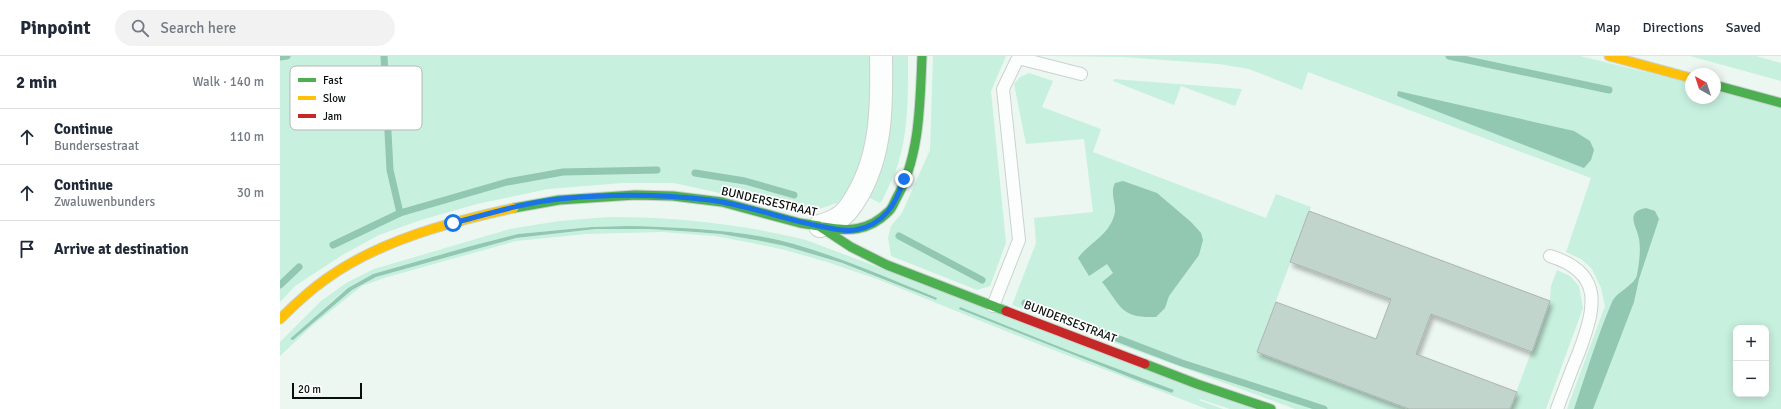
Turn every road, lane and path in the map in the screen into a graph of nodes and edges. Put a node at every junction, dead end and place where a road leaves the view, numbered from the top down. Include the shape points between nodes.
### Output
1 (881, 56) edge
2 (922, 56) edge
3 (1609, 56) edge
4 (1080, 74) dead end
5 (1685, 76) edge
6 (1721, 87) edge
7 (1781, 103) edge
8 (820, 226) junction
9 (1550, 256) dead end
10 (993, 306) junction
11 (280, 319) edge
12 (1271, 409) edge
13 (1557, 409) edge

1 - 8 street via 880,128 868,177 852,206 837,219
2 - 8 street via 922,86 914,152 900,192 889,212 856,230 842,231
3 - 5 street
4 - 10 lane via 1018,58 1003,90 1019,240
6 - 7 street
8 - 10 street, BUNDERSESTRAAT via 844,244 887,265
8 - 11 street, BUNDERSESTRAAT via 711,200 660,196 558,199 440,226 382,248 316,285
9 - 13 lane via 1563,260 1579,271 1589,285 1593,299 1589,324
10 - 12 street, BUNDERSESTRAAT via 1197,384

